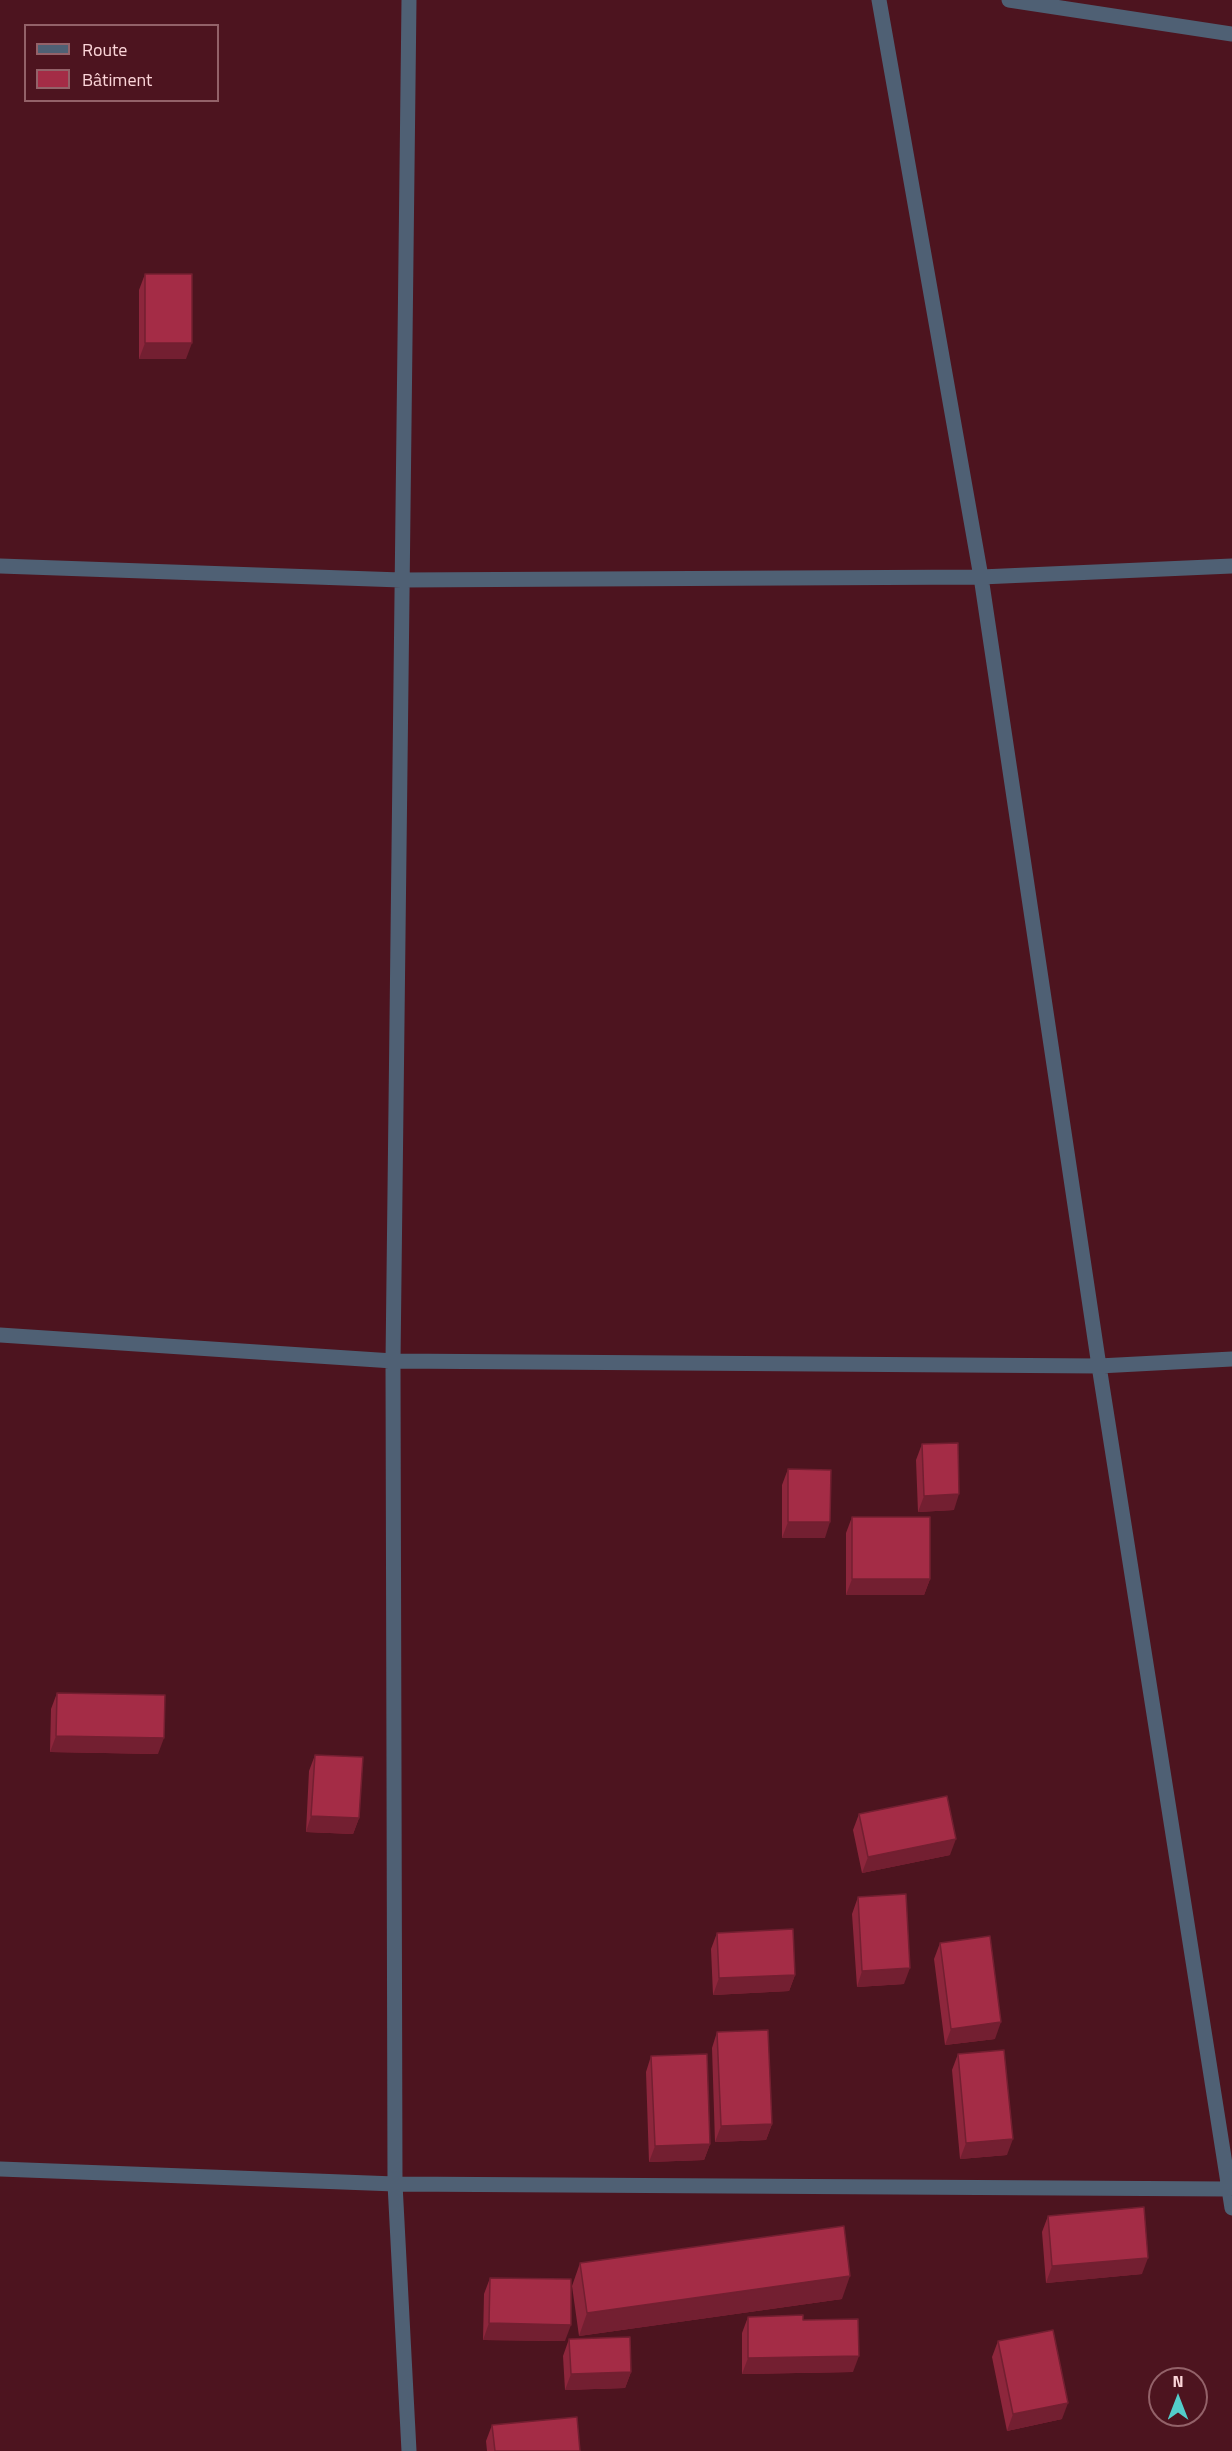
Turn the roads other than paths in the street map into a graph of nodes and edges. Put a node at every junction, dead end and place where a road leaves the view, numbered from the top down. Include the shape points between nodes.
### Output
1 (409, 0) edge
2 (879, 0) edge
3 (1009, 0) edge
4 (1232, 34) edge
5 (0, 566) edge
6 (1232, 566) edge
7 (981, 577) junction
8 (401, 580) junction
9 (0, 1335) edge
10 (1232, 1359) edge
11 (393, 1361) junction
12 (1099, 1366) junction
13 (0, 2169) edge
14 (395, 2184) junction
15 (1228, 2189) junction
16 (1232, 2208) edge
17 (410, 2451) edge

1 - 8 street
2 - 7 street
3 - 4 street
5 - 8 street
6 - 7 street
7 - 8 street
7 - 12 street
8 - 11 street
9 - 11 street
10 - 12 street
11 - 12 street
11 - 14 street
12 - 15 street
13 - 14 street
14 - 15 street
14 - 17 street
15 - 16 street

